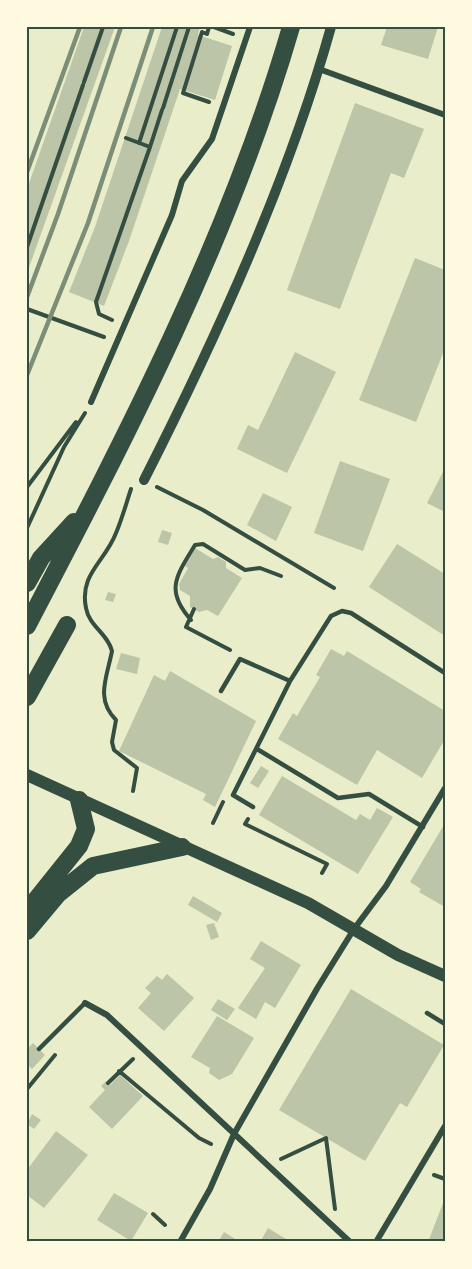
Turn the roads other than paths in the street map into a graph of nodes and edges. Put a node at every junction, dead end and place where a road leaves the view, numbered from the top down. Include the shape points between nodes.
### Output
1 (250, 27) edge
2 (291, 27) edge
3 (331, 27) edge
4 (319, 69) junction
5 (445, 115) edge
6 (92, 402) road end
7 (144, 480) road end
8 (91, 504) junction
9 (27, 583) edge
10 (67, 625) dead end
11 (27, 626) edge
12 (445, 673) edge
13 (290, 681) junction
14 (221, 691) dead end
15 (27, 697) edge
16 (257, 749) junction
17 (27, 775) edge
18 (445, 788) edge
19 (79, 800) junction
20 (253, 807) road end
21 (423, 827) junction
22 (182, 847) junction
23 (27, 910) edge
24 (354, 929) junction
25 (27, 931) edge
26 (445, 976) edge
27 (85, 1004) joint
28 (427, 1013) dead end
29 (445, 1024) edge
30 (39, 1049) dead end
31 (445, 1126) edge
32 (234, 1134) junction
33 (180, 1242) edge
34 (350, 1242) edge
35 (376, 1242) edge

1 - 6 street via 212,139 182,181 172,215
2 - 8 highway via 259,127 215,236 171,339
3 - 4 street
4 - 5 street
4 - 7 street via 224,314
8 - 9 highway via 41,558
8 - 11 highway
10 - 15 highway
12 - 13 lane via 342,611 331,616
13 - 14 lane via 240,659
13 - 16 lane
16 - 20 lane via 232,795
16 - 21 lane via 338,798 369,794
17 - 19 main road
18 - 21 street
19 - 22 main road
19 - 23 highway via 86,829 79,846
21 - 24 street via 387,886
22 - 24 main road via 308,903
22 - 25 highway via 93,866 58,894
24 - 26 main road
24 - 32 street
27 - 30 lane
27 - 32 street via 107,1015
28 - 29 lane
31 - 35 street
32 - 33 street via 210,1189
32 - 34 street

